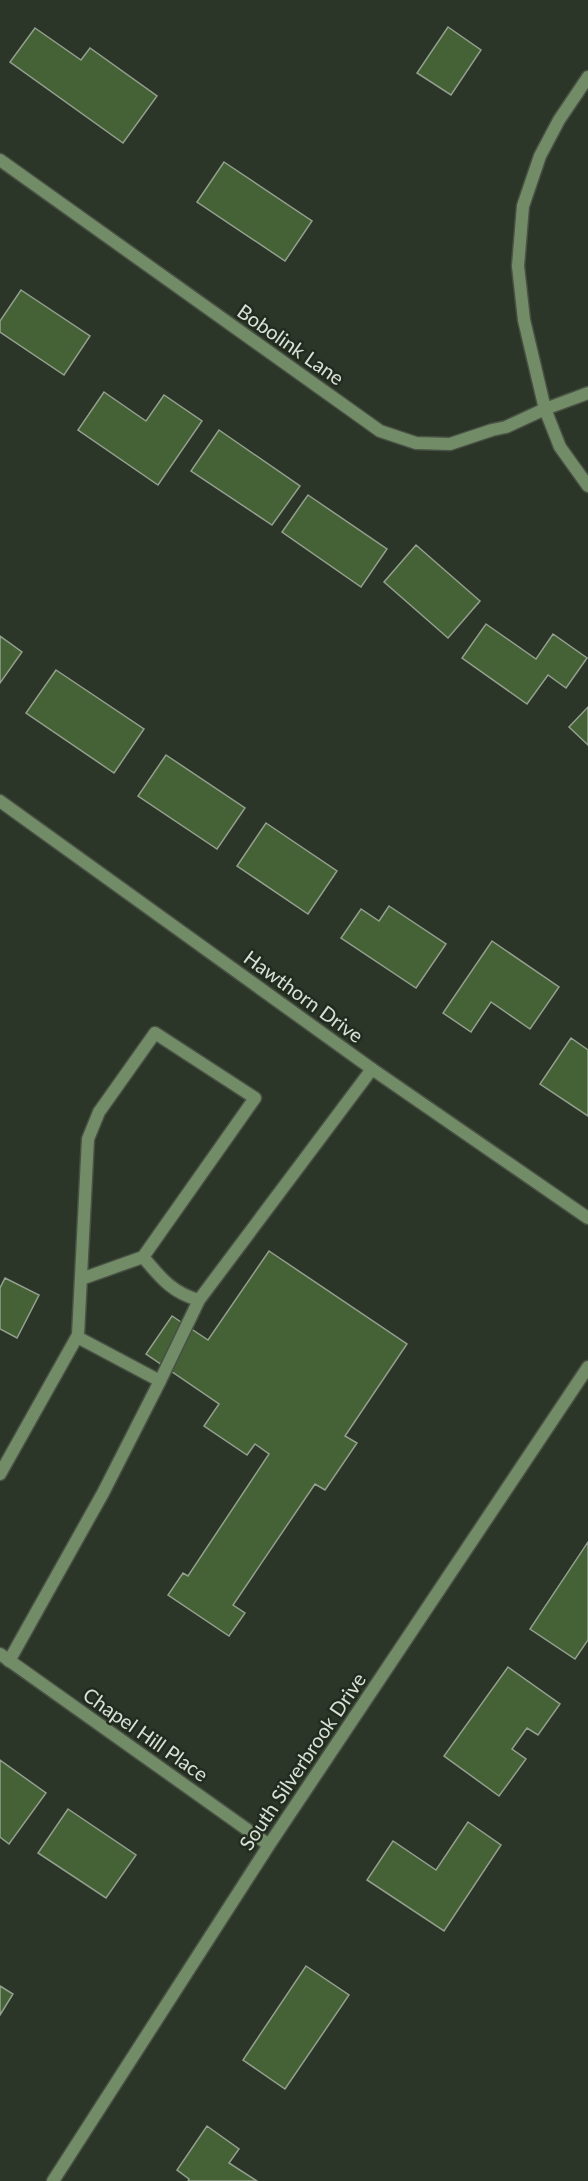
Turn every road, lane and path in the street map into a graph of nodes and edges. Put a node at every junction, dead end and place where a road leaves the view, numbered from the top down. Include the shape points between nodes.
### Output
1 (588, 76) edge
2 (0, 160) edge
3 (588, 393) edge
4 (545, 409) junction
5 (588, 486) edge
6 (0, 801) edge
7 (372, 1069) junction
8 (588, 1218) edge
9 (143, 1257) junction
10 (81, 1279) junction
11 (199, 1300) junction
12 (78, 1335) junction
13 (588, 1367) edge
14 (160, 1382) junction
15 (0, 1474) edge
16 (5, 1657) edge
17 (269, 1845) junction
18 (52, 2181) edge

1 - 4 street via 540,156 523,206 518,266 524,320
2 - 4 street, Bobolink Lane via 380,431 416,443 450,444 506,427
3 - 4 street, Bobolink Lane
4 - 5 street via 560,447
6 - 7 street, Hawthorn Drive
7 - 8 street, Hawthorn Drive
7 - 11 street
9 - 10 street
9 - 10 street via 255,1098 155,1033 99,1112 88,1138
9 - 11 street via 164,1283
10 - 12 street
11 - 14 street
12 - 14 street
12 - 15 street
13 - 17 street, South Silverbrook Drive
14 - 16 street via 103,1493
16 - 17 street, Chapel Hill Place
17 - 18 street, South Silverbrook Drive

